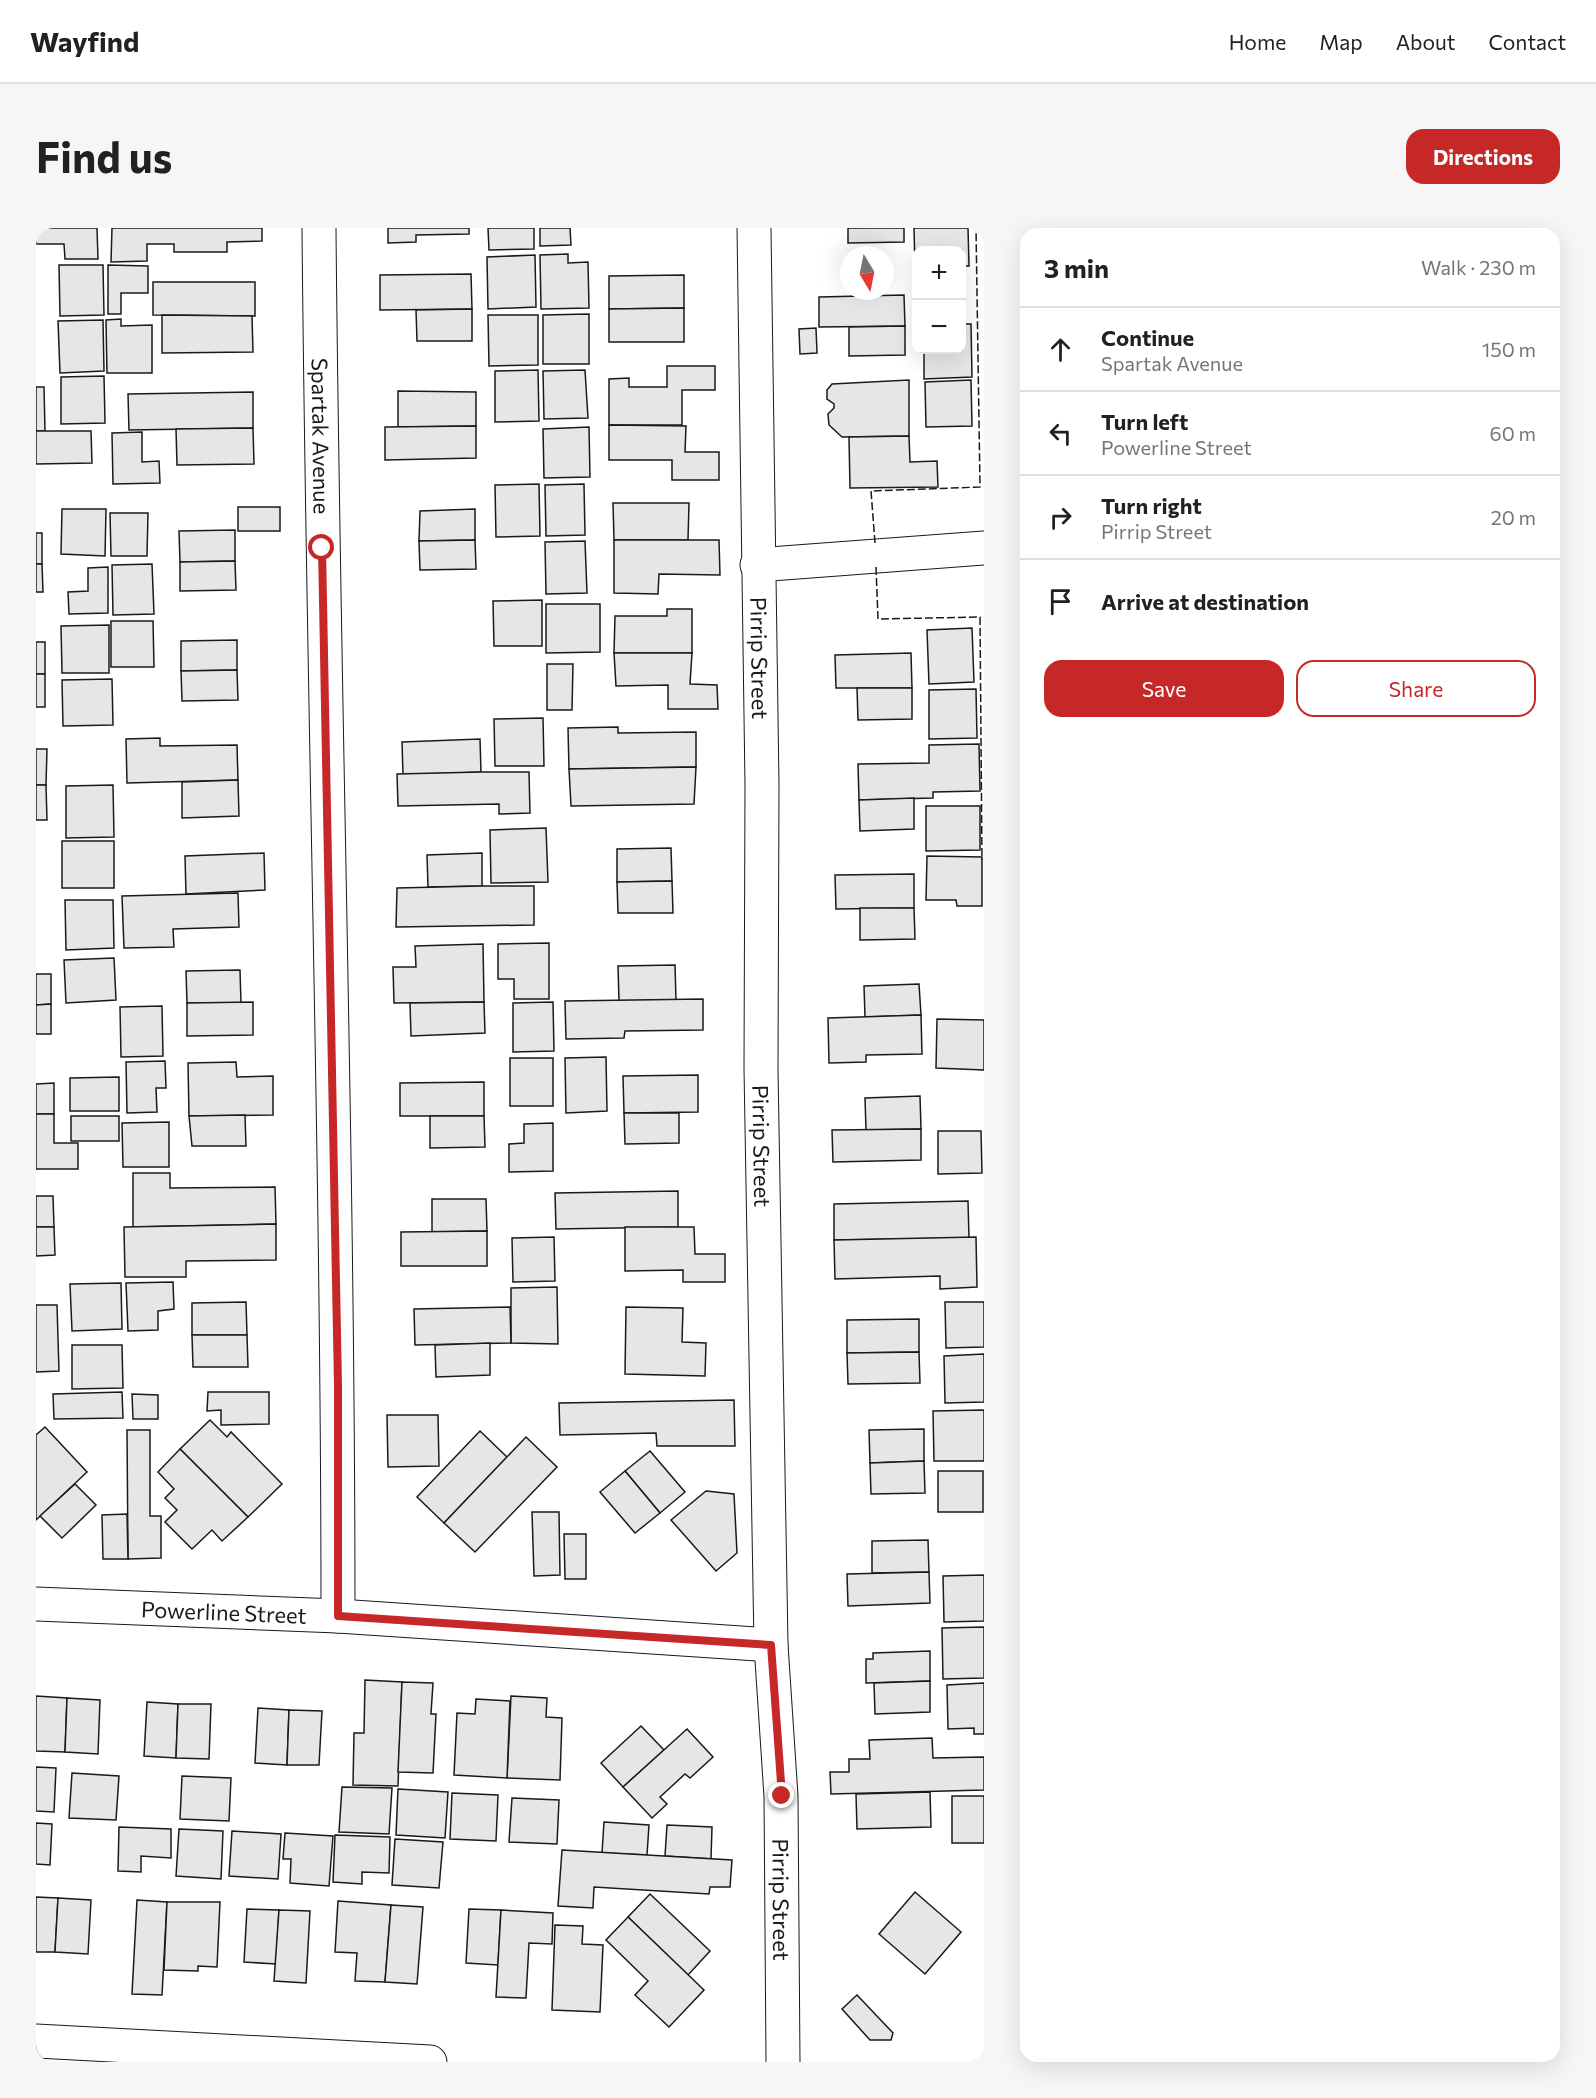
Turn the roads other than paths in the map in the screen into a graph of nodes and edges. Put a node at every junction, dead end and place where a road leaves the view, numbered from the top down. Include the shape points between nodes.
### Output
1 (320, 228) edge
2 (754, 228) edge
3 (984, 548) edge
4 (757, 565) junction
5 (36, 1604) edge
6 (338, 1616) junction
7 (771, 1645) junction
8 (36, 2041) edge
9 (430, 2062) edge
10 (783, 2062) edge

1 - 6 street, Spartak Avenue
2 - 4 street, Pirrip Street
3 - 4 street
4 - 7 street, Pirrip Street
5 - 6 street, Powerline Street
6 - 7 street, Powerline Street
7 - 10 street, Pirrip Street via 782,1796
8 - 9 street

